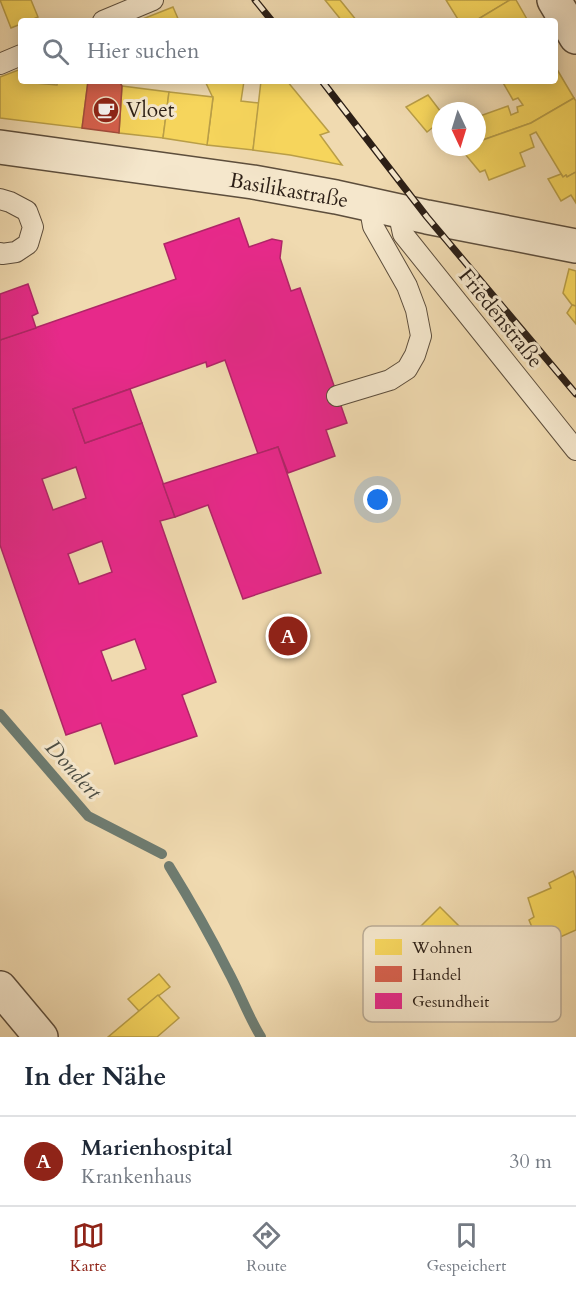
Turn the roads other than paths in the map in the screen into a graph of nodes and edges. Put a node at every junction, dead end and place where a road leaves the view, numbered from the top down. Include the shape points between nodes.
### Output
1 (153, 0) edge
2 (554, 0) edge
3 (110, 18) edge
4 (576, 37) edge
5 (18, 57) edge
6 (0, 64) edge
7 (0, 147) edge
8 (0, 199) edge
9 (383, 207) junction
10 (576, 246) edge
11 (0, 253) edge
12 (338, 396) dead end
13 (576, 450) edge
14 (2, 995) edge
15 (41, 1037) edge

1 - 3 lane
2 - 4 street
5 - 6 lane
7 - 9 street, Basilikastraße via 253,182
8 - 11 lane via 27,211 33,227 28,244 16,252
9 - 10 street, Basilikastraße
9 - 12 lane via 373,226 407,286 421,336 407,369 390,380
9 - 13 lane, Friedenstraße
14 - 15 street

